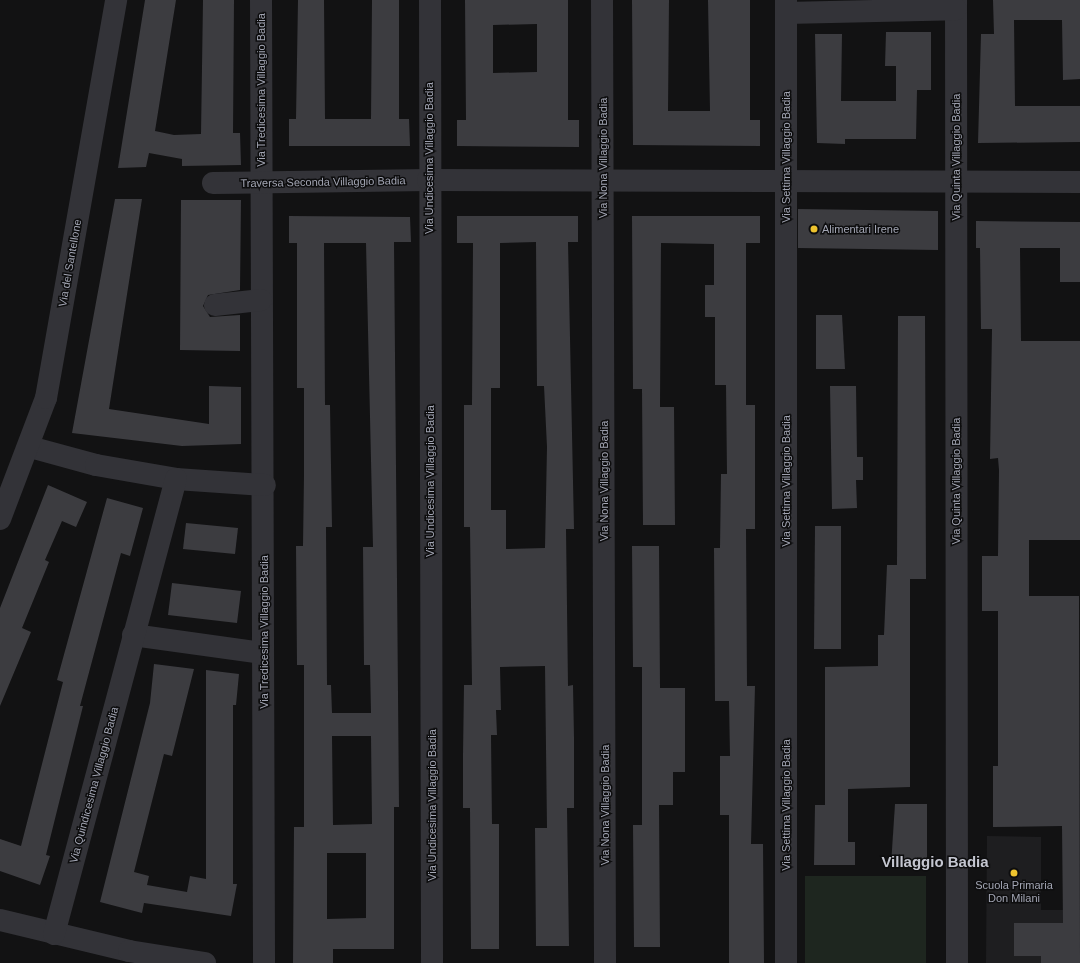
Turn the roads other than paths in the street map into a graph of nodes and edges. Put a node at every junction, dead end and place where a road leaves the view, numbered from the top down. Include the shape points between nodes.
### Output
1 (116, 0) edge
2 (261, 0) edge
3 (430, 0) edge
4 (602, 0) edge
5 (956, 5) edge
6 (786, 6) edge
7 (428, 180) junction
8 (603, 181) junction
9 (786, 182) junction
10 (956, 182) junction
11 (1080, 182) edge
12 (213, 183) dead end
13 (260, 184) junction
14 (261, 300) junction
15 (215, 305) dead end
16 (30, 447) junction
17 (176, 479) junction
18 (265, 485) junction
19 (0, 519) edge
20 (133, 635) junction
21 (263, 653) junction
22 (0, 920) edge
23 (54, 934) junction
24 (128, 957) edge
25 (205, 963) edge
26 (264, 963) edge
27 (432, 963) edge
28 (605, 963) edge
29 (786, 963) edge
30 (957, 963) edge

1 - 16 street, Via del Santellone via 46,398
2 - 13 street, Via Tredicesima Villaggio Badia
3 - 7 street, Via Undicesima Villaggio Badia
4 - 8 street, Via Nona Villaggio Badia
5 - 6 street
5 - 10 street, Via Quinta Villaggio Badia
6 - 9 street, Via Settima Villaggio Badia
7 - 8 street, Traversa Seconda Villaggio Badia
7 - 13 street, Traversa Seconda Villaggio Badia
7 - 27 street, Via Undicesima Villaggio Badia
8 - 9 street, Traversa Seconda Villaggio Badia
8 - 28 street, Via Nona Villaggio Badia
9 - 10 street, Traversa Seconda Villaggio Badia
9 - 29 street, Via Settima Villaggio Badia
10 - 11 street, Traversa Seconda Villaggio Badia
10 - 30 street, Via Quinta Villaggio Badia
12 - 13 street, Traversa Seconda Villaggio Badia
13 - 14 street, Via Tredicesima Villaggio Badia
14 - 15 street
14 - 18 street, Via Tredicesima Villaggio Badia
16 - 17 street via 96,465
16 - 19 street, Via del Santellone
17 - 18 street
17 - 20 street, Via Quindicesima Villaggio Badia
18 - 21 street, Via Tredicesima Villaggio Badia
20 - 21 street
20 - 23 street, Via Quindicesima Villaggio Badia
21 - 26 street, Via Tredicesima Villaggio Badia
22 - 23 street
23 - 24 street
24 - 25 street

